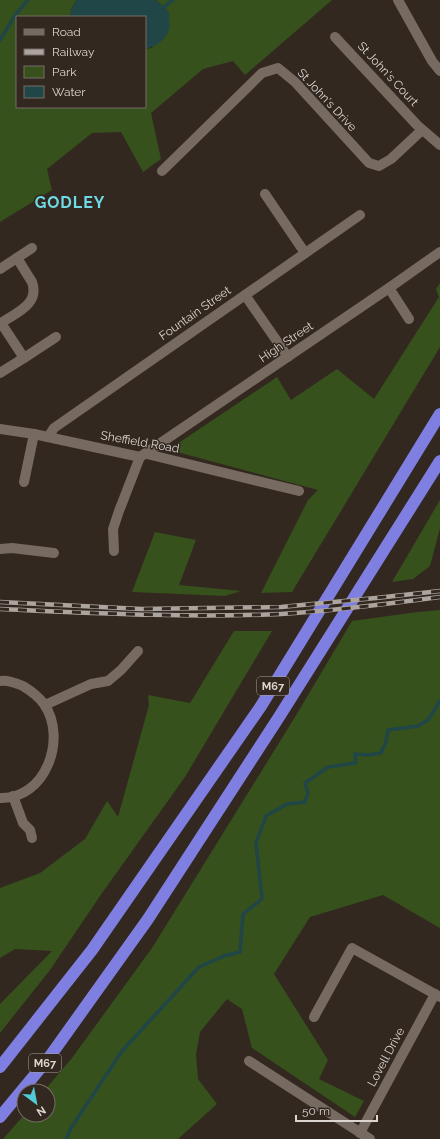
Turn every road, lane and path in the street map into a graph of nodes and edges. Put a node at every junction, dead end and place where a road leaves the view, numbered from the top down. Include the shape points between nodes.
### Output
1 (398, 0) edge
2 (335, 37) dead end
3 (440, 71) edge
4 (422, 130) junction
5 (440, 145) edge
6 (162, 171) dead end
7 (265, 194) dead end
8 (360, 215) dead end
9 (32, 248) dead end
10 (440, 252) edge
11 (305, 253) junction
12 (17, 258) junction
13 (0, 269) edge
14 (389, 288) junction
15 (245, 294) junction
16 (409, 319) dead end
17 (1, 323) edge
18 (56, 337) dead end
19 (288, 357) junction
20 (24, 358) junction
21 (0, 374) edge
22 (440, 414) edge
23 (0, 429) edge
24 (34, 434) junction
25 (48, 437) junction
26 (144, 455) junction
27 (440, 461) edge
28 (24, 482) dead end
29 (299, 491) dead end
30 (0, 549) edge
31 (114, 551) dead end
32 (54, 554) dead end
33 (138, 651) dead end
34 (0, 681) edge
35 (45, 705) junction
36 (13, 796) junction
37 (0, 798) edge
38 (32, 838) dead end
39 (438, 995) edge
40 (314, 1017) dead end
41 (249, 1061) dead end
42 (0, 1067) edge
43 (0, 1117) edge
44 (360, 1133) junction
45 (370, 1139) edge

1 - 3 street
2 - 4 street, St John's Court
4 - 5 street, St John's Court
4 - 6 street, St John's Drive via 379,166 369,163 295,82 278,68 262,73
7 - 11 street
8 - 11 street, Fountain Street
9 - 12 street
10 - 14 street, High Street
11 - 15 street, Fountain Street
12 - 13 street
12 - 17 street via 32,282 34,296 29,304
14 - 16 street
14 - 19 street, High Street
15 - 19 street
15 - 25 street, Fountain Street via 54,428
17 - 20 street
18 - 20 street
19 - 26 street, High Street
20 - 21 street
22 - 42 highway, M67 via 261,706 92,950
23 - 24 street, Sheffield Road
24 - 25 street, Sheffield Road
24 - 28 street
25 - 26 street, Sheffield Road
26 - 29 street, Sheffield Road
26 - 31 street via 113,529
27 - 43 highway, M67 via 148,919 48,1059
30 - 32 street via 12,548
33 - 35 street via 108,681 91,684
34 - 35 street via 13,682 27,689
35 - 36 street via 53,731 51,757 45,772 36,784
36 - 37 street
36 - 38 street via 23,823 30,830
39 - 40 street via 352,948
39 - 44 street, Lovell Drive
41 - 44 street
44 - 45 street

